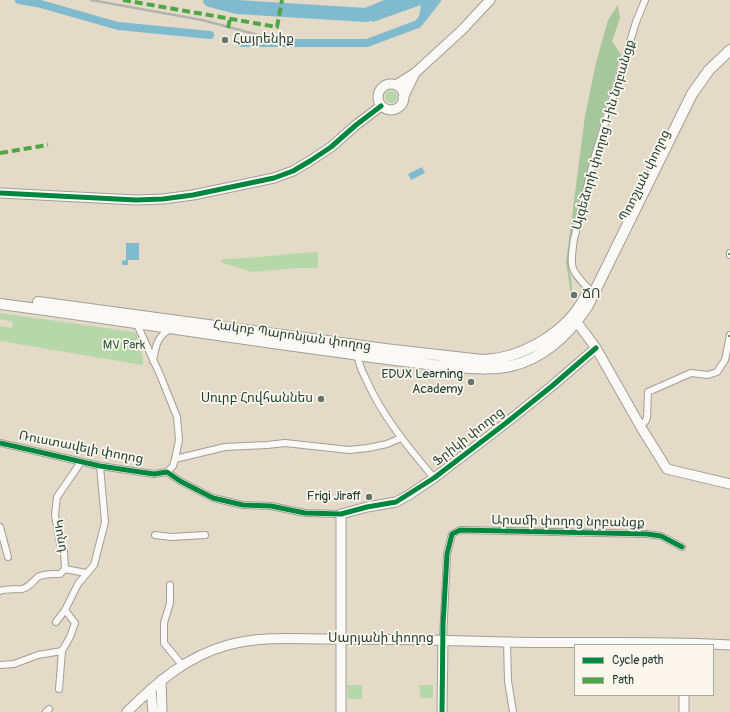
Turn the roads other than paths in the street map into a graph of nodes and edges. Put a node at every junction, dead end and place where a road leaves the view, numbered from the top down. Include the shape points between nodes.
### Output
1 (490, 0) edge
2 (645, 0) edge
3 (730, 44) edge
4 (730, 50) edge
5 (415, 73) junction
6 (396, 85) junction
7 (403, 98) junction
8 (381, 106) junction
9 (0, 193) edge
10 (589, 289) junction
11 (0, 297) edge
12 (0, 304) edge
13 (135, 319) junction
14 (574, 319) junction
15 (171, 328) junction
16 (730, 335) edge
17 (596, 348) junction
18 (358, 355) junction
19 (153, 361) junction
20 (639, 425) junction
21 (401, 438) junction
22 (0, 443) edge
23 (175, 459) junction
24 (81, 462) junction
25 (100, 466) junction
26 (167, 472) junction
27 (434, 478) junction
28 (730, 484) edge
29 (340, 514) junction
30 (0, 527) edge
31 (155, 535) dead end
32 (206, 535) dead end
33 (682, 547) dead end
34 (8, 557) dead end
35 (64, 569) junction
36 (86, 573) junction
37 (170, 585) dead end
38 (0, 591) edge
39 (65, 610) junction
40 (56, 622) dead end
41 (340, 639) junction
42 (443, 639) junction
43 (507, 642) junction
44 (685, 644) edge
45 (714, 645) edge
46 (730, 645) edge
47 (62, 651) junction
48 (0, 665) edge
49 (182, 665) junction
50 (161, 680) junction
51 (59, 689) dead end
52 (151, 689) junction
53 (684, 696) edge
54 (127, 712) edge
55 (153, 712) edge
56 (162, 712) edge
57 (341, 712) edge
58 (442, 712) edge
59 (513, 712) edge
60 (684, 712) edge

1 - 5 street
2 - 10 street, Այգեձորի փողոց 1-ին նրբանցք via 594,159 574,240 572,269
3 - 10 main road, Պռոշյան փողոց via 704,66 687,90
4 - 14 main road, Պռոշյան փողոց via 709,70 692,94 587,307
5 - 6 street
5 - 7 street
6 - 7 street via 402,90
6 - 8 street via 388,84 379,91 378,100
7 - 8 street via 401,105 394,109 388,110
8 - 9 street via 331,146 293,171 193,196 136,200
10 - 14 main road, Պռոշյան փողոց
11 - 13 main road, Հակոբ Պարոնյան փողոց
12 - 13 main road, Հակոբ Պարոնյան փողոց via 115,320
13 - 14 main road, Հակոբ Պարոնյան փողոց via 482,360 521,352
13 - 15 main road, Հակոբ Պարոնյան փողոց
13 - 19 street
14 - 17 street
14 - 18 main road, Հակոբ Պարոնյան փողոց via 557,343 525,362 505,367 471,368
15 - 18 main road, Հակոբ Պարոնյան փողոց
15 - 19 street via 156,343
16 - 20 street via 725,360 720,370 715,374 691,373 648,392 647,418
17 - 20 street
17 - 27 street, Ֆրիկի փողոց via 506,424
18 - 21 street via 360,367 373,395
19 - 23 street via 177,417 179,440
20 - 28 street via 667,469
21 - 23 street via 349,450 285,443 225,447
21 - 27 street
22 - 24 street, Ռուստավելի փողոց
23 - 26 street
24 - 25 street, Ռուստավելի փողոց
24 - 35 street, Կոնդ via 57,497 55,515 64,551
25 - 26 street, Ռուստավելի փողոց via 154,474
25 - 36 street via 105,522 94,565
26 - 29 street via 213,498 243,505 271,506 305,513
27 - 29 street, Ֆրիկի փողոց via 396,502
29 - 41 street
30 - 34 street
31 - 32 street
33 - 42 street, Արամի փողոց նրբանցք via 661,536 647,534 460,530 452,534 447,554
35 - 36 street, Կոնդ
35 - 38 street, Կոնդ via 60,574 38,577 23,588
36 - 39 street
37 - 49 street via 170,603 164,623 164,643
39 - 40 street
39 - 47 street via 75,623
41 - 42 street, Սարյանի փողոց
41 - 49 street, Սարյանի փողոց via 246,640 199,655
41 - 57 street
42 - 43 street, Սարյանի փողոց
42 - 58 street
43 - 44 street, Սարյանի փողոց
43 - 59 street via 508,681
45 - 46 street, Սարյանի փողոց
47 - 48 street via 38,655 14,664
47 - 51 street
49 - 50 street, Սարյանի փողոց
50 - 52 street, Սարյանի փողոց
50 - 56 street
52 - 54 street, Սարյանի փողոց
52 - 55 street
53 - 60 street

